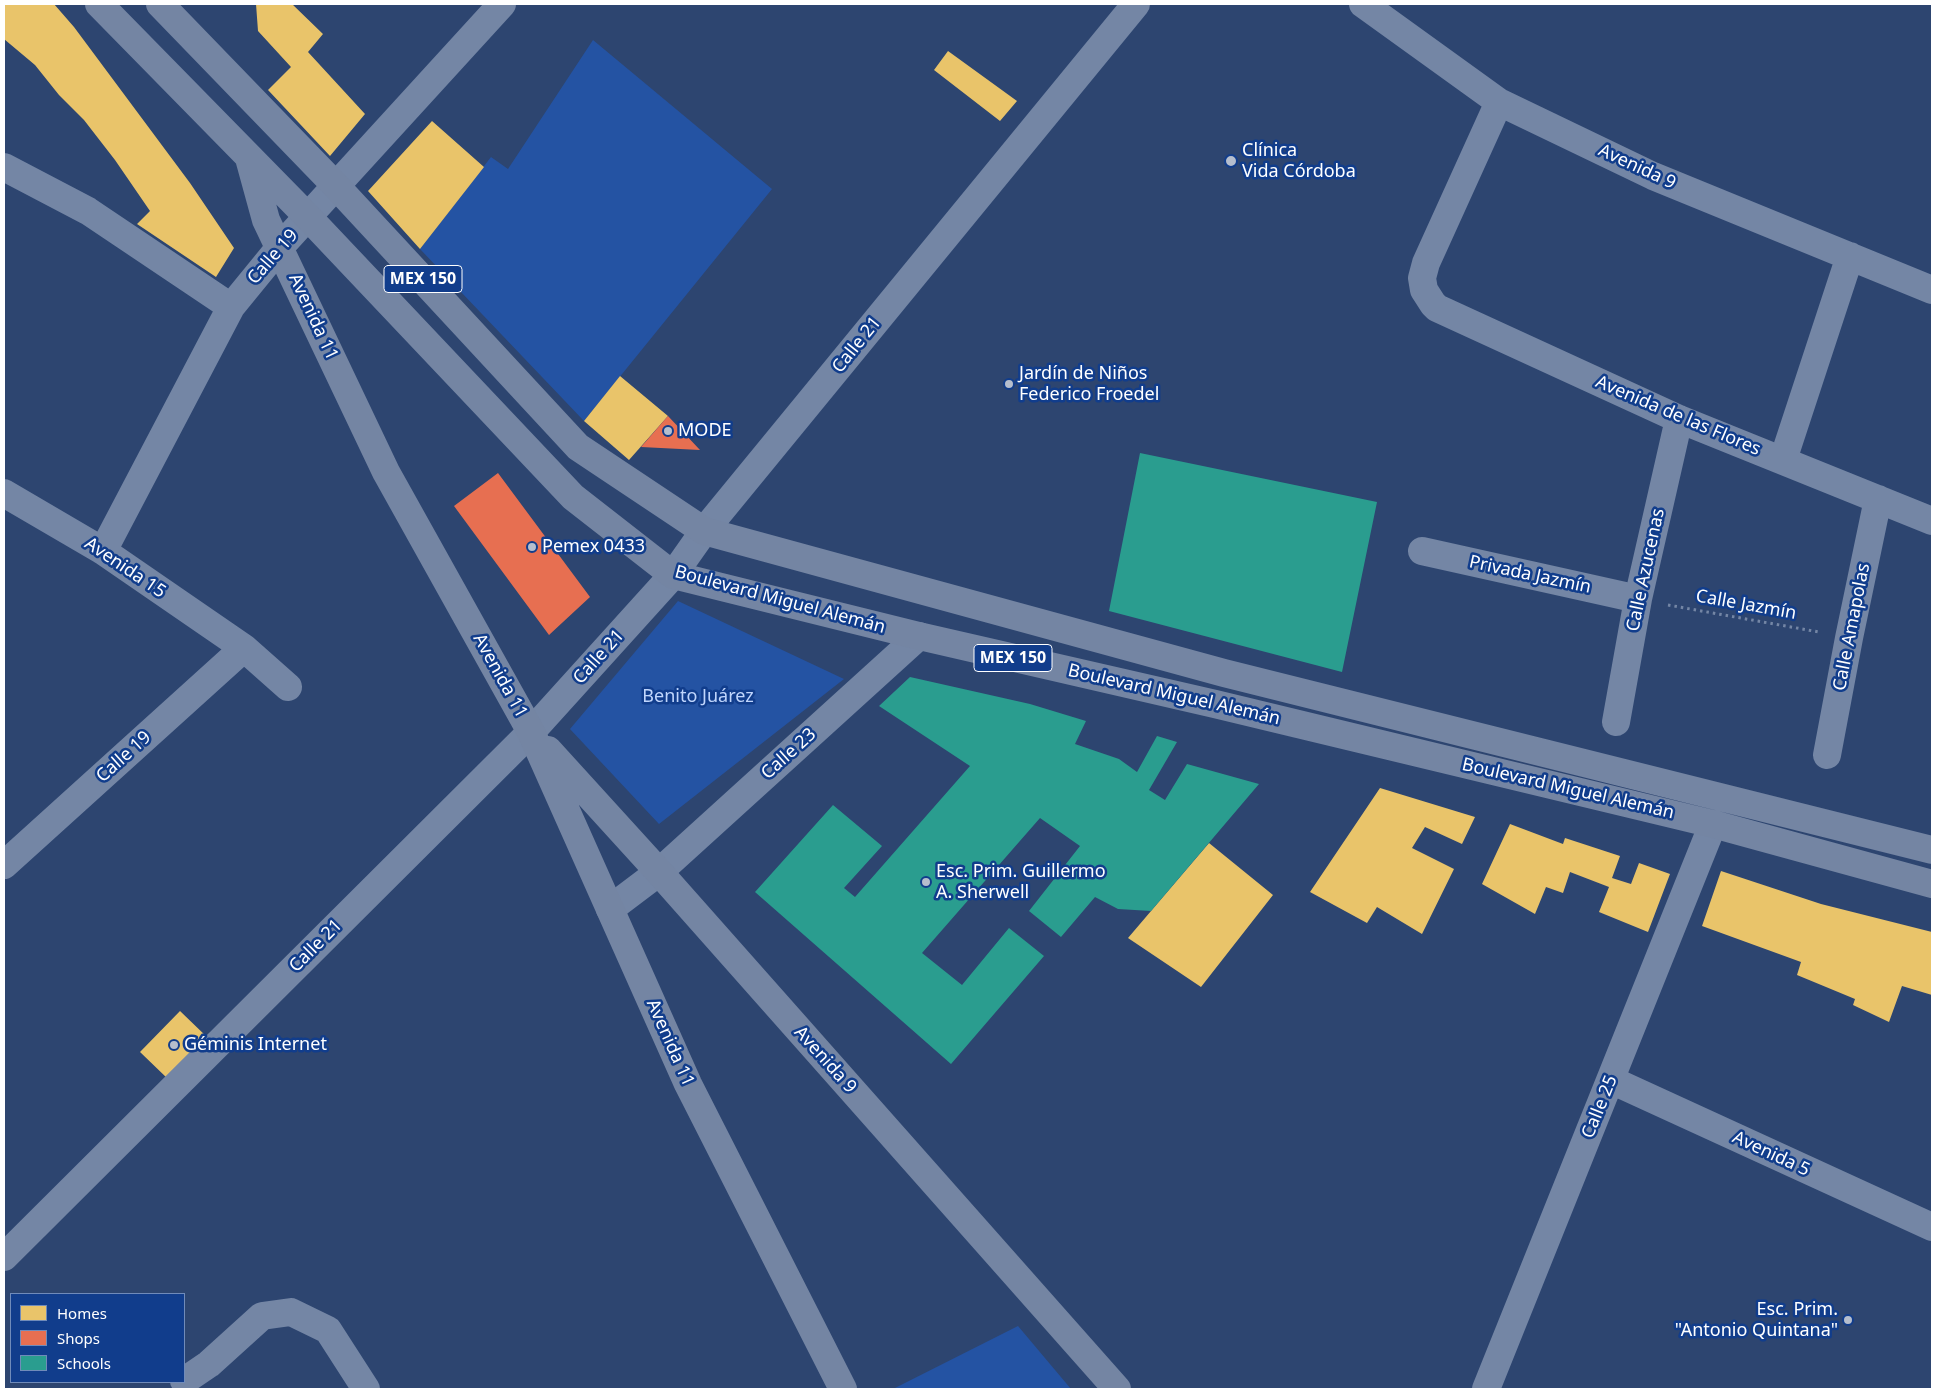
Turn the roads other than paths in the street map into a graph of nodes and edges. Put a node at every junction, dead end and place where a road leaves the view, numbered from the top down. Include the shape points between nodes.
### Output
1 (99, 4) edge
2 (160, 4) edge
3 (502, 4) edge
4 (1136, 4) edge
5 (1363, 4) edge
6 (184, 29) junction
7 (151, 57) junction
8 (1499, 102) junction
9 (249, 156) junction
10 (4, 167) edge
11 (337, 187) junction
12 (308, 217) junction
13 (280, 248) junction
14 (1850, 256) junction
15 (1932, 290) edge
16 (231, 307) junction
17 (1679, 419) junction
18 (1783, 460) junction
19 (4, 493) edge
20 (1878, 499) junction
21 (1932, 521) edge
22 (704, 531) junction
23 (103, 552) junction
24 (1422, 552) dead end
25 (673, 575) junction
26 (1638, 599) junction
27 (919, 636) junction
28 (244, 648) junction
29 (1224, 673) junction
30 (288, 687) dead end
31 (1215, 704) junction
32 (1616, 722) dead end
33 (531, 732) junction
34 (1827, 755) dead end
35 (1713, 824) junction
36 (1932, 850) edge
37 (4, 866) edge
38 (659, 872) junction
39 (1932, 884) edge
40 (610, 909) junction
41 (1611, 1080) junction
42 (1932, 1227) edge
43 (4, 1257) edge
44 (185, 1381) edge
45 (366, 1389) edge
46 (843, 1389) edge
47 (1117, 1389) edge
48 (1486, 1389) edge

1 - 7 main road, Avenida 11 / MEX 150
2 - 6 main road, MEX 150
3 - 11 street, Calle 19
4 - 22 street, Calle 21
5 - 8 street, Avenida 9
6 - 7 main road
6 - 11 main road, MEX 150
7 - 9 main road, Avenida 11 / MEX 150
8 - 14 street, Avenida 9 via 1653,176
8 - 17 street, Avenida de las Flores via 1426,263 1422,278 1424,290 1437,308
9 - 12 main road, Boulevard Miguel Alemán / MEX 150
9 - 13 main road, Avenida 11 via 266,220
10 - 16 street via 88,211
11 - 12 street, Calle 19
11 - 22 main road, MEX 150 via 578,447
12 - 13 street, Calle 19
12 - 25 main road, Boulevard Miguel Alemán / MEX 150 via 573,497
13 - 16 street, Calle 19
13 - 33 main road, Avenida 11 via 386,472
14 - 15 street, Avenida 9
14 - 18 street
16 - 23 street, Calle 19
17 - 18 street, Avenida de las Flores
17 - 26 street, Calle Azucenas
18 - 20 street, Avenida de las Flores
19 - 23 street, Avenida 15
20 - 21 street, Avenida de las Flores
20 - 34 street, Calle Amapolas
22 - 25 street, Calle 21
22 - 29 main road, Boulevard Miguel Alemán / MEX 150
23 - 28 street, Avenida 15
24 - 26 street, Privada Jazmín
25 - 27 main road, Boulevard Miguel Alemán / MEX 150
25 - 33 street, Calle 21
26 - 32 street, Calle Azucenas
27 - 31 main road, Boulevard Miguel Alemán / MEX 150
27 - 38 street, Calle 23
28 - 30 street, Avenida 15
28 - 37 street, Calle 19
29 - 31 main road
29 - 36 main road, Boulevard Miguel Alemán / MEX 150
31 - 35 main road, Boulevard Miguel Alemán / MEX 150
33 - 38 main road, Avenida 9
33 - 40 main road, Avenida 11
33 - 43 street, Calle 21
35 - 39 main road, Boulevard Miguel Alemán / MEX 150
35 - 41 street, Calle 25
38 - 40 street, Calle 23
38 - 47 main road, Avenida 9
40 - 46 main road, Avenida 11 via 688,1084
41 - 42 street, Avenida 5
41 - 48 street, Calle 25
44 - 45 street via 262,1316 291,1312 328,1330

